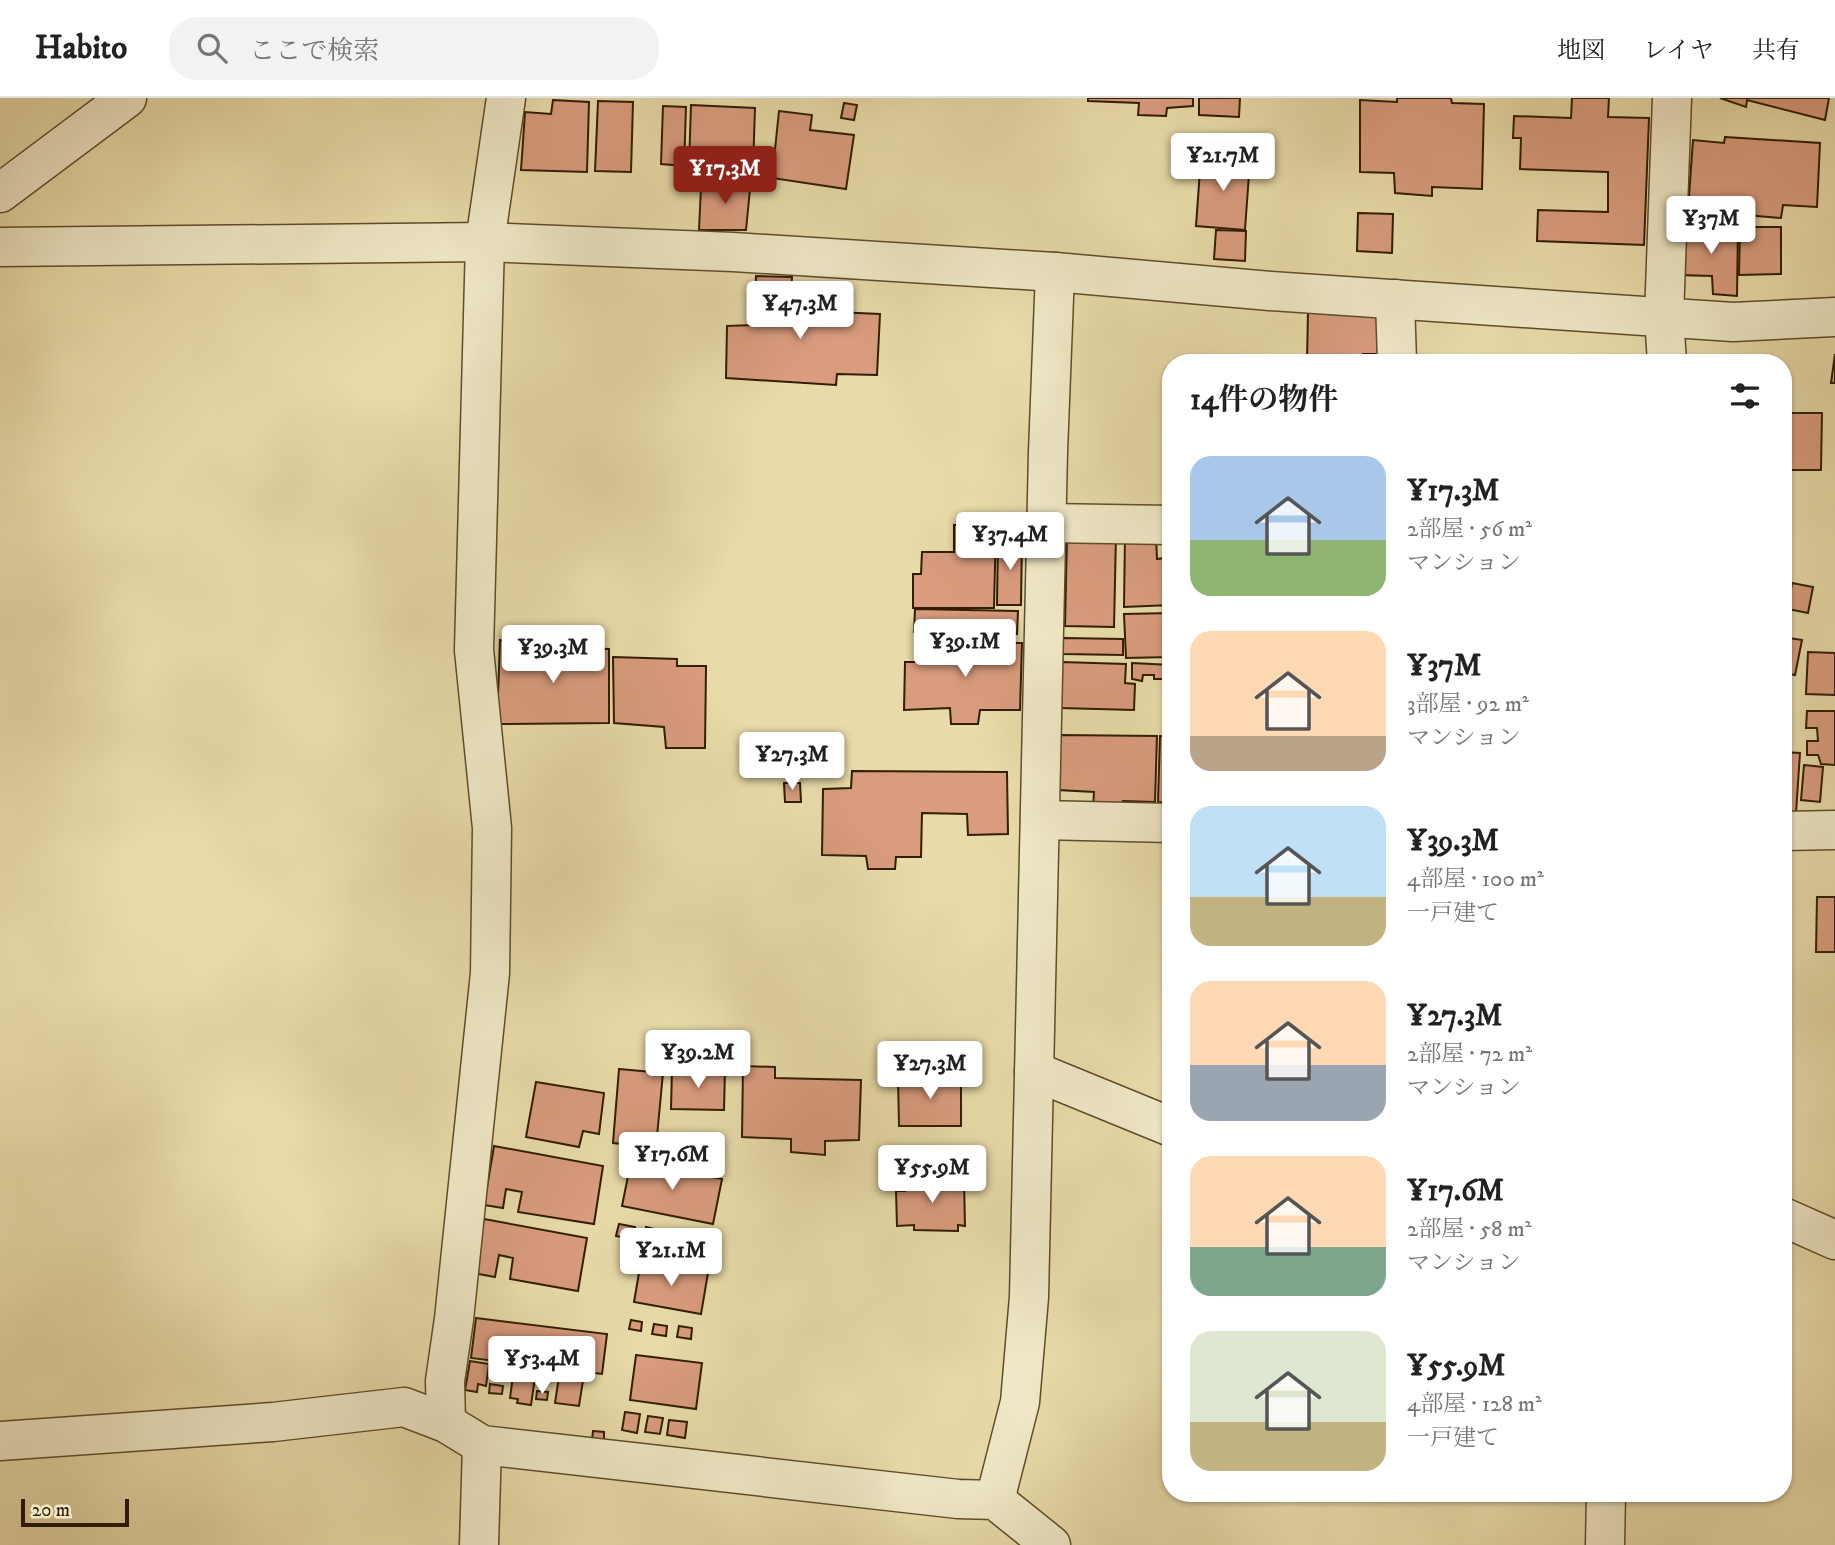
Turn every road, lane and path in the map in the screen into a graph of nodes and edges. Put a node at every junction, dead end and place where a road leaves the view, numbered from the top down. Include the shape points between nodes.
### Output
1 (127, 98) edge
2 (506, 98) edge
3 (1672, 98) edge
4 (0, 193) edge
5 (485, 242) junction
6 (0, 247) edge
7 (1055, 272) junction
8 (1395, 299) junction
9 (1664, 317) junction
10 (1835, 317) edge
11 (1397, 354) edge
12 (1666, 354) edge
13 (1046, 523) junction
14 (1162, 525) edge
15 (1040, 820) junction
16 (1162, 823) edge
17 (1835, 830) edge
18 (1792, 831) edge
19 (1034, 1071) junction
20 (1162, 1123) edge
21 (1792, 1221) edge
22 (1835, 1240) edge
23 (446, 1423) junction
24 (0, 1441) edge
25 (482, 1445) junction
26 (995, 1500) junction
27 (1606, 1502) edge
28 (479, 1545) edge
29 (1051, 1545) edge
30 (1605, 1545) edge

1 - 4 street
2 - 5 street
3 - 9 street
5 - 6 street
5 - 7 street
5 - 23 street via 474,650 492,828 490,973 445,1381
7 - 8 street
7 - 13 street
8 - 9 street
8 - 11 street
9 - 10 street via 1732,322
9 - 12 street
13 - 14 street
13 - 15 street
15 - 16 street
15 - 19 street
17 - 18 street
19 - 20 street
19 - 26 street via 1029,1297 1020,1402
21 - 22 street
23 - 24 street via 404,1408
23 - 25 street
25 - 26 street
25 - 28 street
26 - 29 street
27 - 30 street

